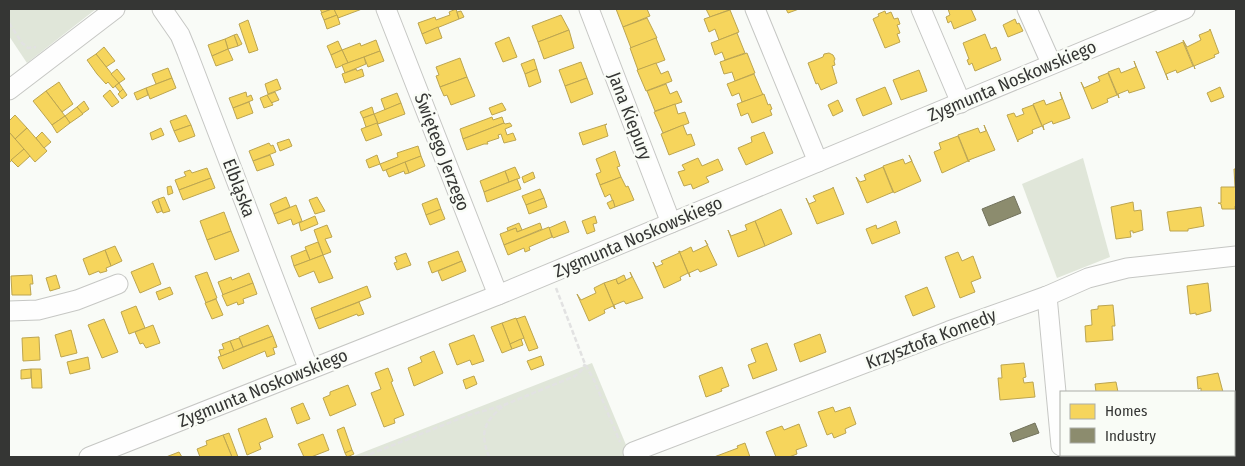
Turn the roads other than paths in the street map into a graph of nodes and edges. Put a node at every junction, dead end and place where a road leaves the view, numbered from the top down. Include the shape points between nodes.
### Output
1 (115, 9) edge
2 (162, 9) edge
3 (386, 9) edge
4 (589, 9) edge
5 (755, 9) edge
6 (921, 9) edge
7 (1027, 9) edge
8 (1185, 9) edge
9 (1051, 63) junction
10 (9, 90) edge
11 (961, 102) junction
12 (818, 162) junction
13 (671, 223) junction
14 (1236, 256) edge
15 (118, 284) dead end
16 (498, 296) junction
17 (1047, 296) junction
18 (9, 311) edge
19 (309, 370) junction
20 (1060, 435) edge
21 (628, 449) road end
22 (89, 457) edge

1 - 10 street
2 - 19 street, Elbląska via 187,52
3 - 16 street, Świętego Jerzego
4 - 13 street, Jana Kiepury
5 - 12 street
6 - 11 street
7 - 9 street
8 - 9 street, Zygmunta Noskowskiego
9 - 11 street, Zygmunta Noskowskiego
11 - 12 street, Zygmunta Noskowskiego
12 - 13 street, Zygmunta Noskowskiego
13 - 16 street, Zygmunta Noskowskiego
14 - 17 street, Krzysztofa Komedy via 1126,268 1088,278
15 - 18 street via 77,300 38,310
16 - 19 street, Zygmunta Noskowskiego
17 - 20 street
17 - 21 street, Krzysztofa Komedy
19 - 22 street, Zygmunta Noskowskiego

